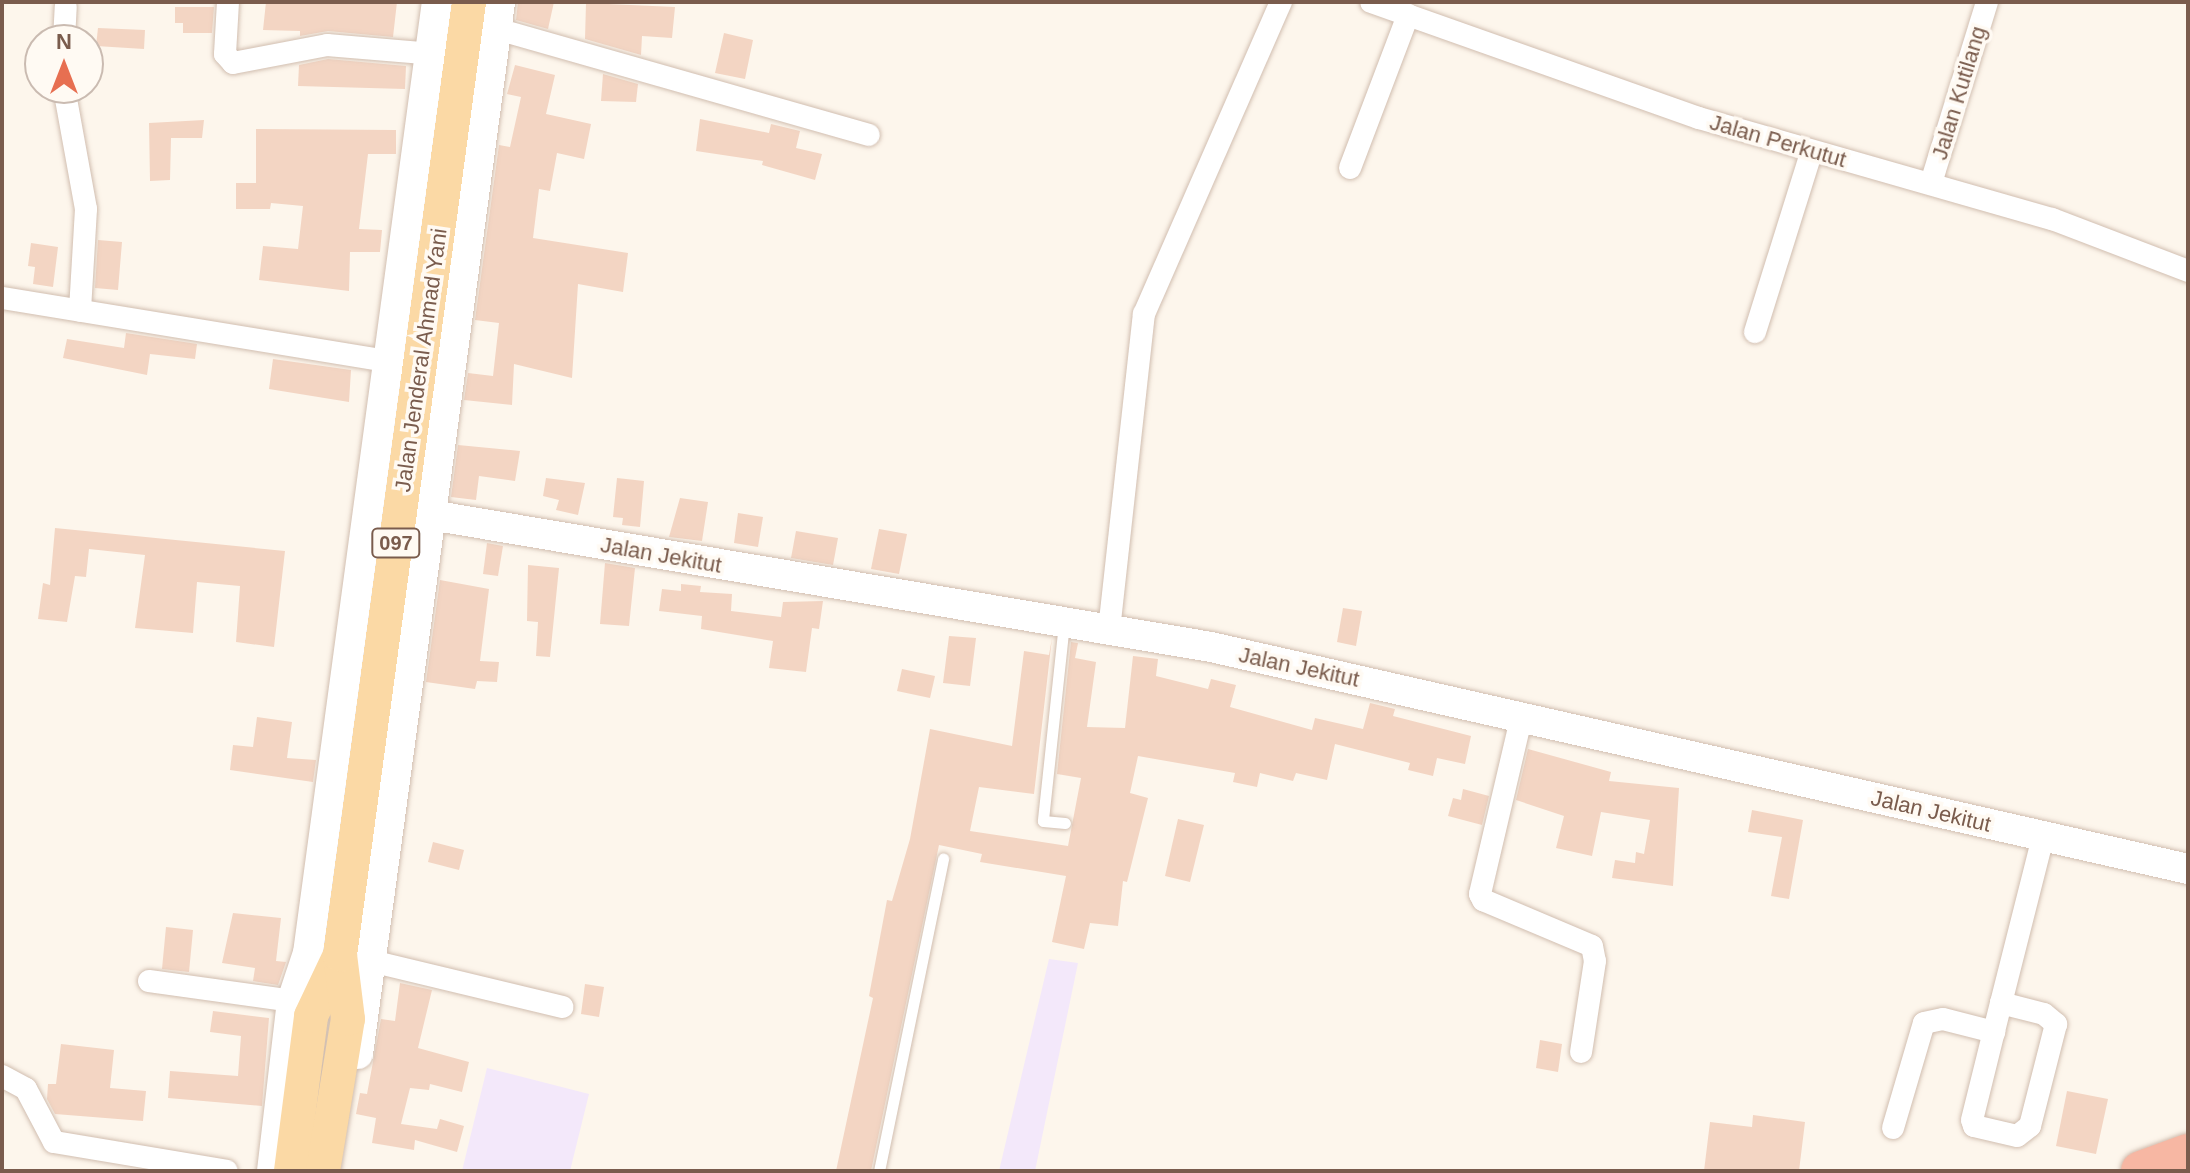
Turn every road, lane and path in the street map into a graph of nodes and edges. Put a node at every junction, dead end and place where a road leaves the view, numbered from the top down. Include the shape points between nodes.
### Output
1 (228, 2) edge
2 (437, 2) edge
3 (1281, 2) edge
4 (1371, 2) edge
5 (1987, 2) edge
6 (66, 7) dead end
7 (483, 14) edge
8 (1408, 15) junction
9 (65, 24) edge
10 (446, 55) junction
11 (67, 104) edge
12 (869, 135) dead end
13 (1811, 153) junction
14 (1350, 168) dead end
15 (1931, 183) junction
16 (2188, 271) edge
17 (2, 298) edge
18 (80, 311) junction
19 (1755, 332) dead end
20 (386, 362) junction
21 (421, 367) junction
22 (417, 512) junction
23 (1064, 623) junction
24 (1109, 630) junction
25 (1521, 719) junction
26 (1065, 823) dead end
27 (2043, 837) junction
28 (943, 858) dead end
29 (2188, 869) edge
30 (356, 958) junction
31 (149, 981) dead end
32 (303, 1002) junction
33 (2001, 1003) junction
34 (563, 1007) dead end
35 (1994, 1032) junction
36 (1581, 1052) dead end
37 (2, 1076) edge
38 (1893, 1128) dead end
39 (2188, 1154) edge
40 (227, 1171) edge
41 (272, 1171) edge
42 (291, 1171) edge
43 (323, 1171) edge
44 (339, 1171) edge
45 (879, 1171) edge
46 (2141, 1171) edge

1 - 10 street via 225,54 233,63 327,45
2 - 10 street
3 - 24 street via 1144,314
4 - 8 street, Jalan Perkutut
5 - 15 street, Jalan Kutilang
6 - 9 street
7 - 10 main road, Jalan Jenderal Ahmad Yani / 097
7 - 12 street
7 - 22 street
8 - 13 street, Jalan Perkutut
8 - 14 street
10 - 20 street
10 - 21 main road, Jalan Jenderal Ahmad Yani / 097
11 - 18 street via 86,209
13 - 15 street, Jalan Perkutut
13 - 19 street
15 - 16 street, Jalan Perkutut via 2052,219
17 - 18 street
18 - 20 street
20 - 21 street
20 - 32 street
21 - 22 main road, Jalan Jenderal Ahmad Yani / 097
22 - 23 street, Jalan Jekitut
22 - 30 main road, Jalan Jenderal Ahmad Yani / 097
23 - 24 street, Jalan Jekitut
23 - 26 lane via 1043,821
24 - 25 street, Jalan Jekitut via 1211,647
25 - 27 street, Jalan Jekitut
25 - 36 street via 1480,894 1483,900 1592,946 1595,961
27 - 29 street, Jalan Jekitut
27 - 33 street
28 - 45 lane
30 - 32 main road, Jalan Jenderal Ahmad Yani / 097
30 - 34 street
30 - 43 main road, Jalan Jenderal Ahmad Yani / 097
30 - 44 street
31 - 32 street
32 - 41 street
32 - 42 main road, Jalan Jenderal Ahmad Yani / 097
33 - 35 street
33 - 35 street via 2044,1014 2056,1024 2026,1134 1972,1124
35 - 38 street via 1943,1019 1924,1023
37 - 40 street via 26,1089 54,1142
39 - 46 highway

